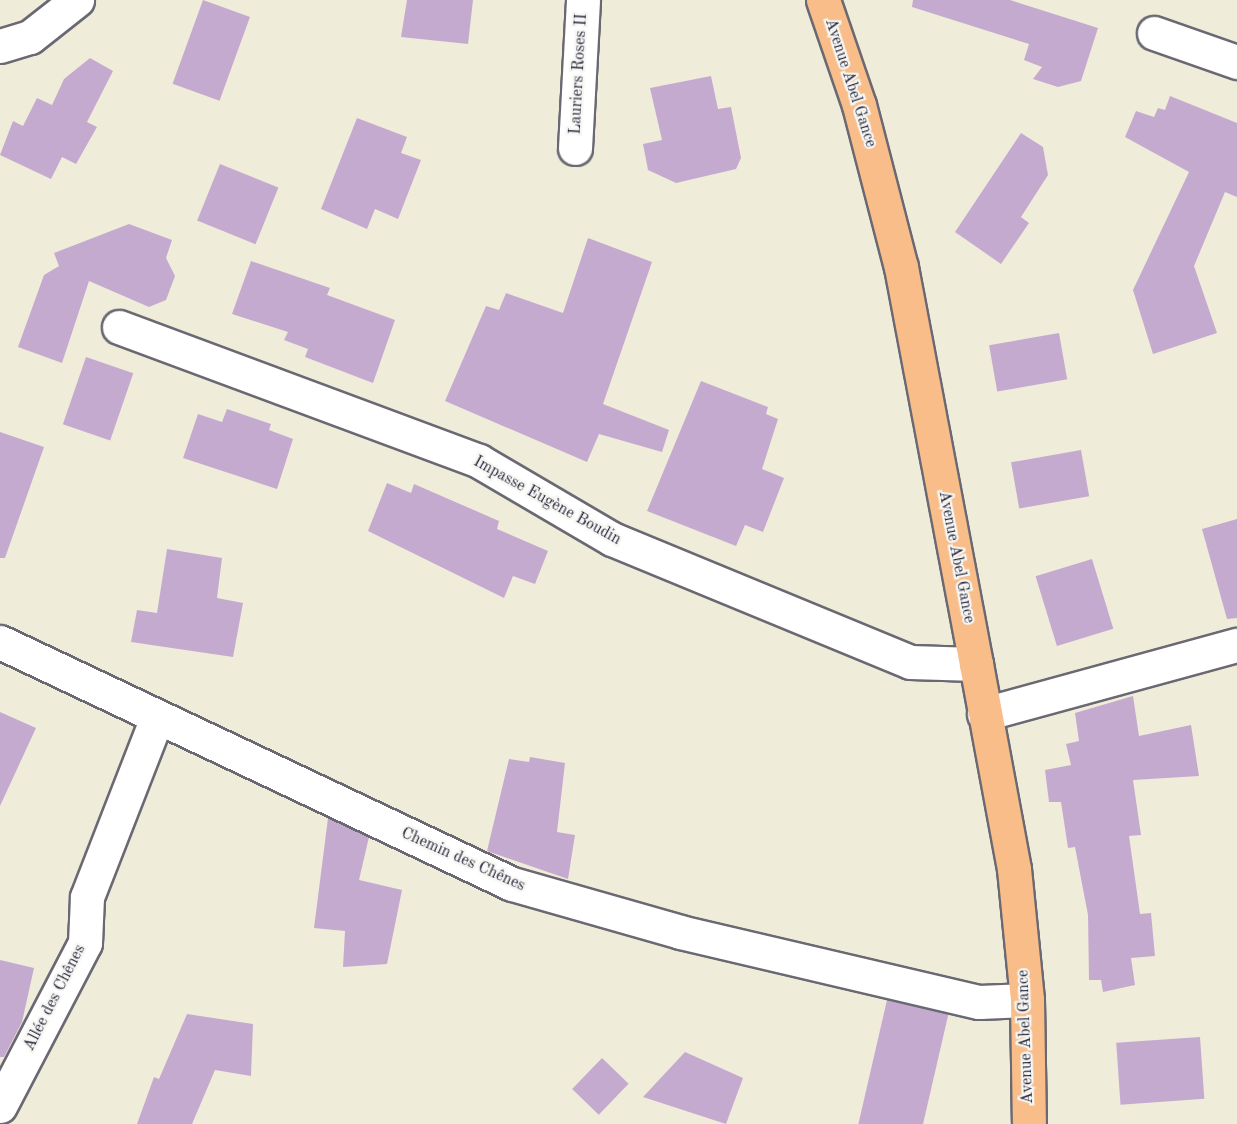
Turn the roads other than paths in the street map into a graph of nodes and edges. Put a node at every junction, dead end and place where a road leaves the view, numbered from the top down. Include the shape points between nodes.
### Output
1 (77, 0) edge
2 (583, 0) edge
3 (823, 0) edge
4 (1154, 33) dead end
5 (0, 46) edge
6 (1237, 62) edge
7 (576, 148) dead end
8 (119, 327) dead end
9 (0, 642) edge
10 (1237, 645) edge
11 (976, 664) junction
12 (984, 714) junction
13 (157, 717) junction
14 (1027, 1000) junction
15 (0, 1106) edge
16 (1029, 1124) edge

1 - 5 street via 30,37
2 - 7 street, Lauriers Roses II
3 - 11 main road, Avenue Abel Gance via 860,105 901,267
4 - 6 street
8 - 11 street, Impasse Eugène Boudin via 479,461 612,539 910,662
9 - 13 street, Chemin des Chênes
10 - 12 street
11 - 12 main road, Avenue Abel Gance
12 - 14 main road, Avenue Abel Gance via 1014,869
13 - 14 street, Chemin des Chênes via 512,884 680,932 979,1002
13 - 15 street, Allée des Chênes via 87,897 85,943
14 - 16 main road, Avenue Abel Gance

